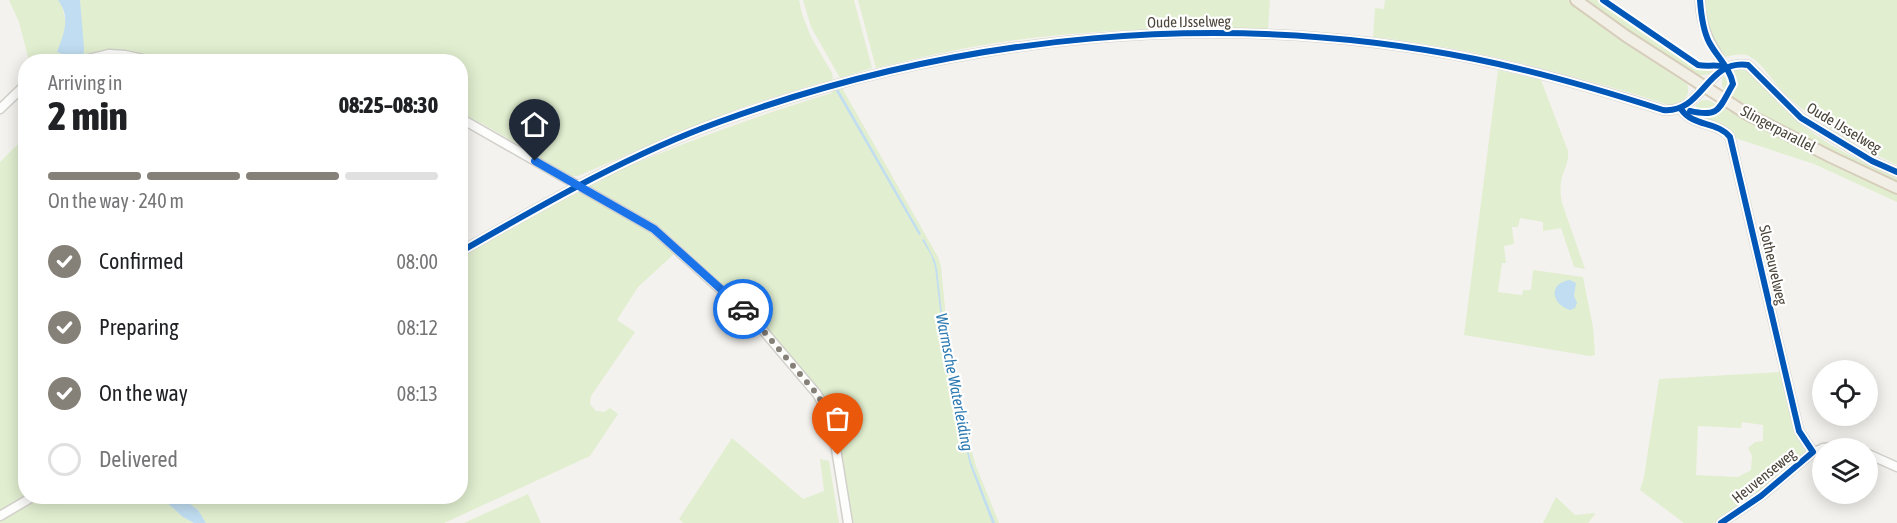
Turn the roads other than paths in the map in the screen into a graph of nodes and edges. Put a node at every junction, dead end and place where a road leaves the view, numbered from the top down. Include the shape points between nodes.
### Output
1 (1576, 0) edge
2 (1700, 0) edge
3 (1725, 67) junction
4 (1704, 87) junction
5 (18, 91) edge
6 (0, 108) edge
7 (1681, 109) junction
8 (468, 123) edge
9 (1897, 172) edge
10 (576, 186) junction
11 (1897, 188) edge
12 (468, 247) edge
13 (1812, 450) edge
14 (1812, 453) edge
15 (1878, 458) edge
16 (1897, 467) edge
17 (20, 504) edge
18 (0, 516) edge
19 (848, 523) edge
20 (1721, 523) edge

1 - 4 main road, Slingerparallel
2 - 3 street via 1709,42
3 - 4 street
3 - 9 street, Oude IJsselweg via 1748,65 1800,118
4 - 7 street
4 - 11 main road, Slingerparallel via 1782,133
5 - 6 street
7 - 10 street, Oude IJsselweg via 1663,110 1530,71 1473,59 1346,40 1234,33 1113,36 985,51 846,81 717,123
7 - 13 street, Slotheuvelweg via 1692,120 1720,128 1730,137 1799,431
8 - 10 street
10 - 12 street, Oude IJsselweg
10 - 19 street via 669,241 755,321 817,394 831,418
14 - 20 street, Heuvenseweg via 1761,496
15 - 16 street
17 - 18 street

